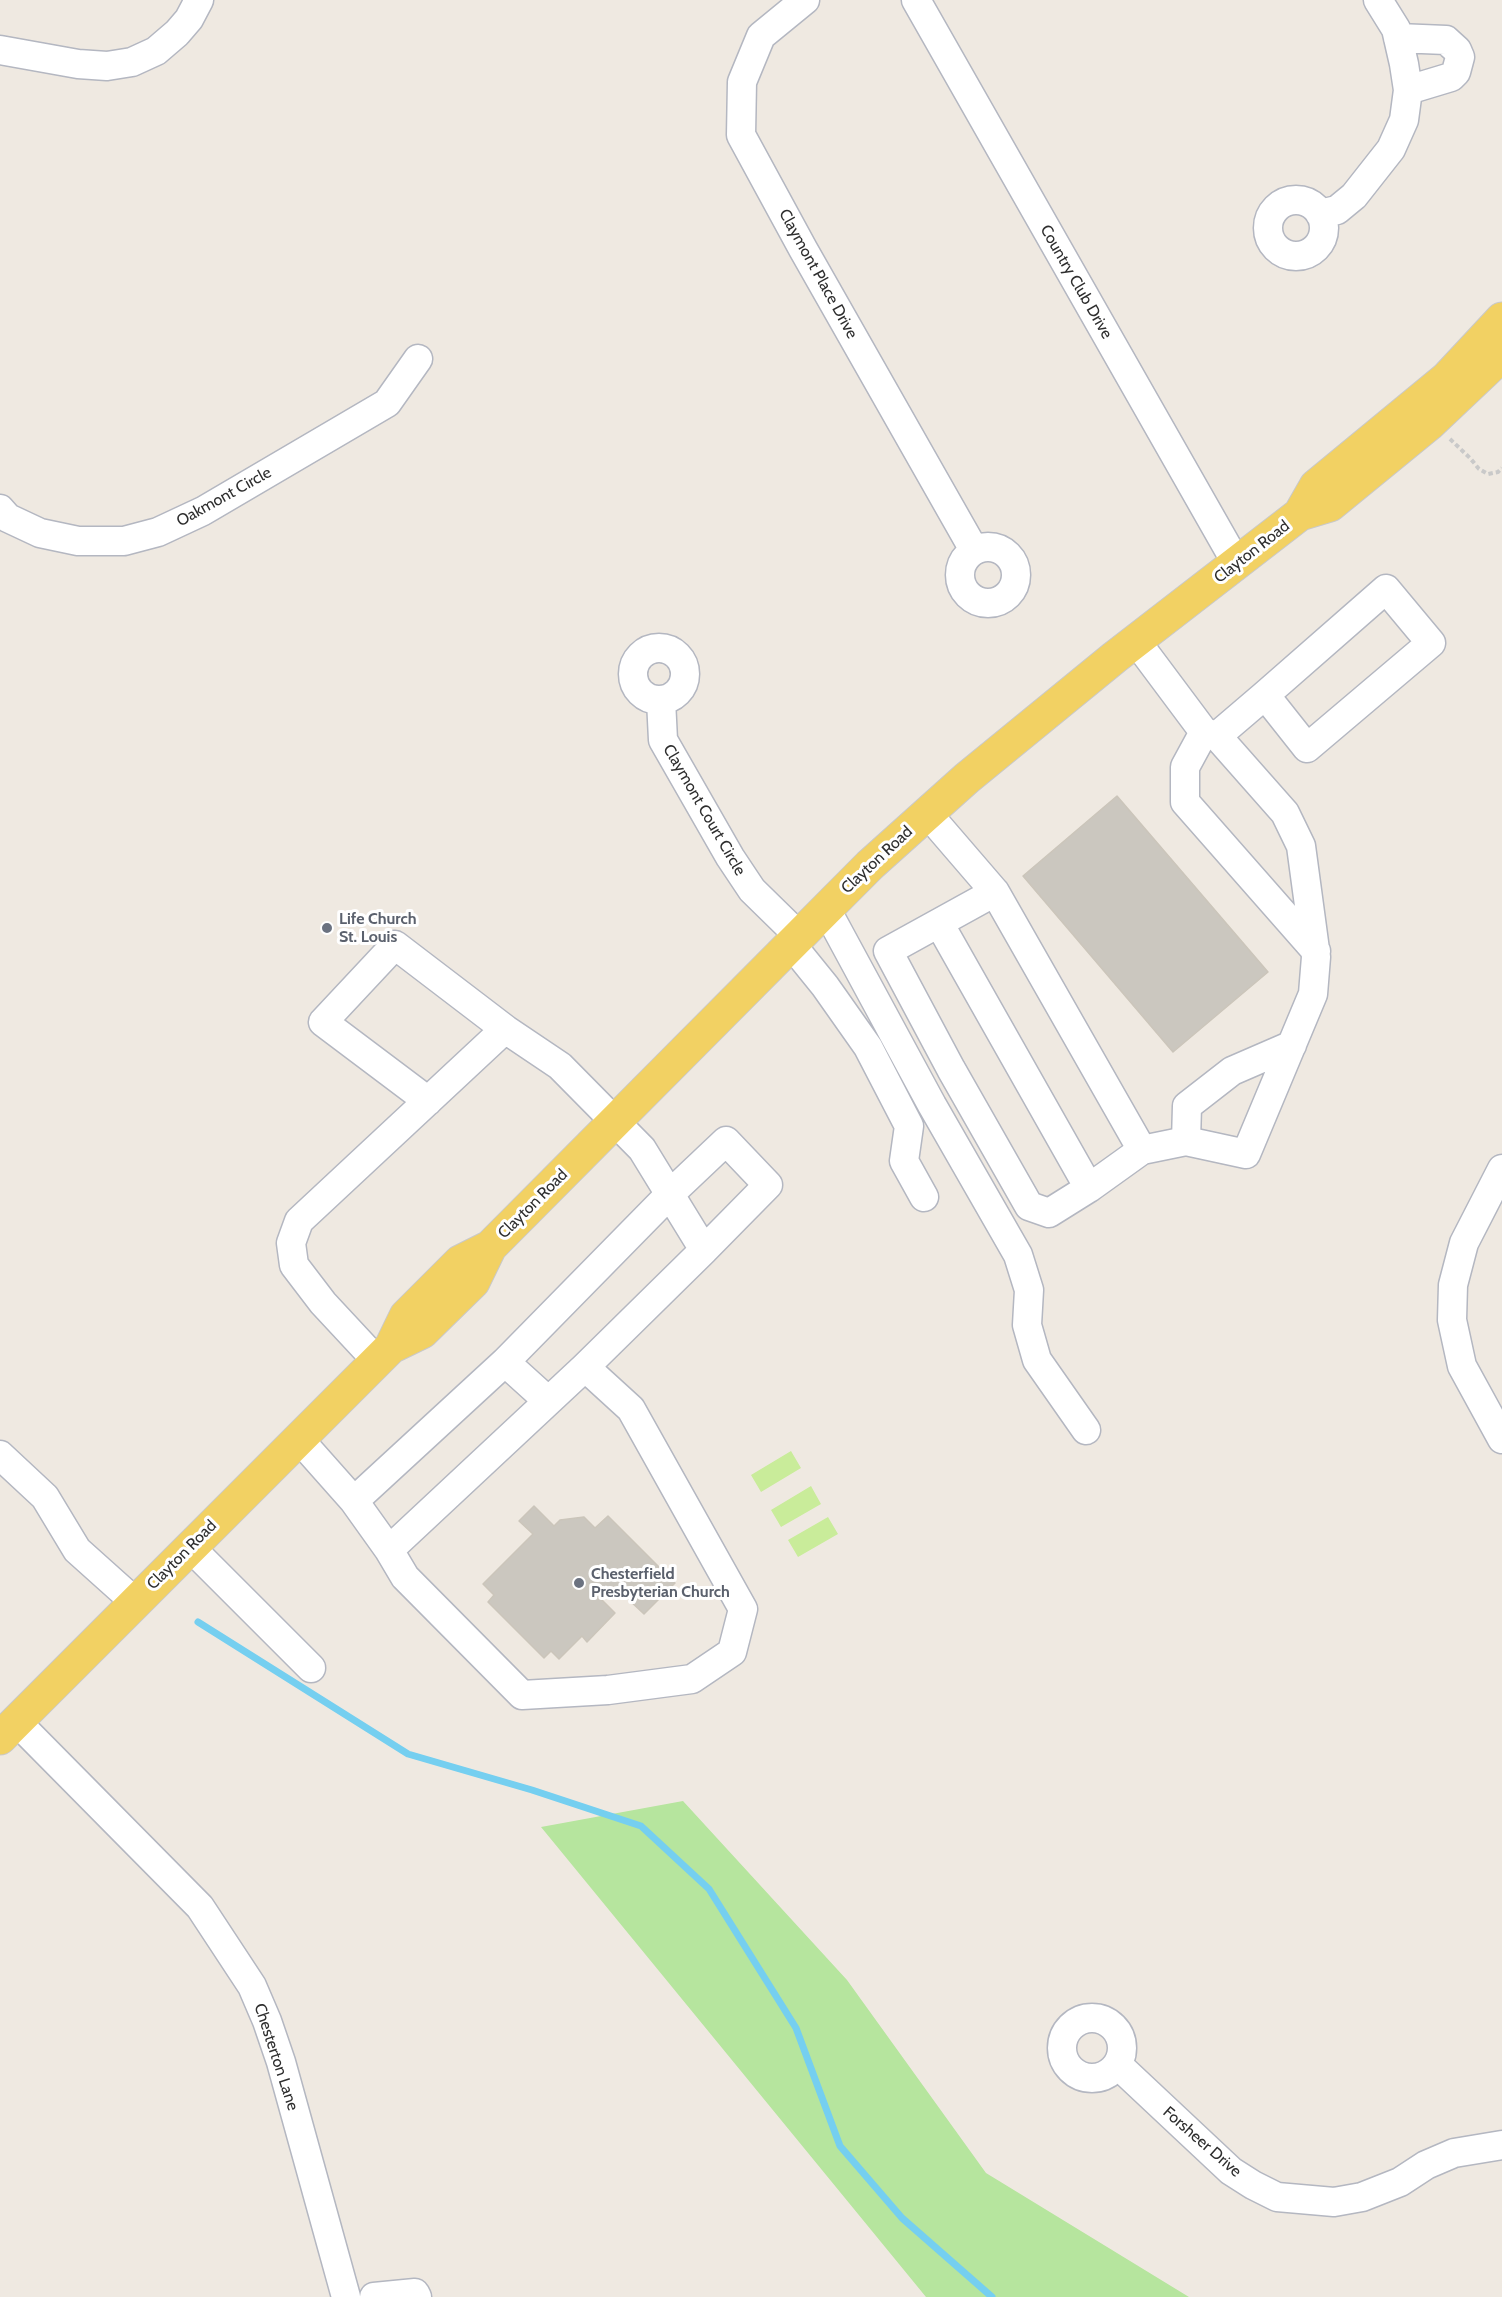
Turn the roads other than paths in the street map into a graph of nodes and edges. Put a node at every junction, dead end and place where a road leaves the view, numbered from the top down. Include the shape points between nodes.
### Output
1 (199, 0) edge
2 (805, 0) edge
3 (916, 0) edge
4 (1378, 0) edge
5 (1398, 38) junction
6 (0, 50) edge
7 (1407, 90) junction
8 (1320, 214) dead end
9 (1502, 319) edge
10 (1502, 355) edge
11 (418, 359) dead end
12 (0, 509) edge
13 (1300, 514) junction
14 (974, 550) dead end
15 (1237, 564) junction
16 (1136, 641) junction
17 (1264, 695) junction
18 (661, 700) dead end
19 (1211, 734) junction
20 (927, 813) junction
21 (995, 892) junction
22 (826, 909) junction
23 (939, 922) junction
24 (795, 940) junction
25 (1316, 951) junction
26 (505, 1029) junction
27 (1292, 1045) junction
28 (428, 1101) junction
29 (614, 1122) junction
30 (1186, 1141) junction
31 (1142, 1150) junction
32 (1502, 1169) edge
33 (1089, 1188) junction
34 (670, 1194) junction
35 (924, 1197) dead end
36 (704, 1251) junction
37 (384, 1354) junction
38 (505, 1362) junction
39 (585, 1367) junction
40 (547, 1400) junction
41 (1086, 1430) dead end
42 (298, 1439) junction
43 (1502, 1439) edge
44 (0, 1455) edge
45 (354, 1501) junction
46 (190, 1547) junction
47 (389, 1550) junction
48 (135, 1602) junction
49 (311, 1668) dead end
50 (8, 1730) edge
51 (1118, 2065) dead end
52 (1502, 2145) edge
53 (346, 2297) edge
54 (374, 2297) edge
55 (417, 2297) edge

1 - 6 street via 177,33 156,51 132,62 107,66 78,64
2 - 14 street, Claymont Place Drive via 761,36 742,82 741,135
3 - 15 street, Country Club Drive
4 - 5 street via 1389,14
5 - 7 street
5 - 7 street via 1446,40 1460,57 1451,77
7 - 8 street via 1404,120 1377,169 1337,210
9 - 13 main road, Clayton Road via 1447,378 1316,486
10 - 13 main road, Clayton Road via 1429,424 1339,498 1330,505
11 - 12 street, Oakmont Circle via 387,403 203,512 158,532 124,541 78,541 40,533 8,518
13 - 15 main road, Clayton Road
15 - 16 main road, Clayton Road
16 - 19 street
16 - 20 main road, Clayton Road
17 - 17 street via 1386,589 1431,643 1307,748
17 - 19 street
18 - 24 street, Claymont Court Circle via 663,740 730,857 752,890
19 - 25 street via 1285,813 1301,846
19 - 25 street via 1185,766 1185,802
20 - 21 street
20 - 22 main road, Clayton Road
21 - 23 street
21 - 31 street
22 - 24 main road, Clayton Road
22 - 41 street via 1018,1255 1029,1290 1027,1325 1037,1360
23 - 33 street
23 - 33 street via 888,951 951,1069 1029,1206 1049,1213
24 - 29 main road, Clayton Road
24 - 35 street, Claymont Court Circle via 873,1057 909,1126 904,1161
25 - 27 street via 1313,994
26 - 28 street
26 - 28 street via 394,945 322,1022
26 - 29 street via 560,1066
27 - 30 street via 1232,1071 1187,1106
27 - 30 street via 1246,1154
28 - 37 street via 299,1221 291,1243 294,1265 323,1303
29 - 34 street via 642,1149
29 - 37 main road, Clayton Road via 490,1247 460,1262 406,1316
30 - 31 street
31 - 33 street
32 - 43 street via 1464,1243 1453,1286 1452,1320 1462,1366
34 - 36 street
34 - 36 street via 726,1141 768,1185
34 - 38 street
36 - 39 street
37 - 42 main road, Clayton Road
38 - 40 street
38 - 45 street
39 - 40 street
39 - 47 street via 631,1409 743,1610 732,1652 692,1679 608,1690 522,1695 405,1578
40 - 47 street
42 - 45 street
42 - 46 main road, Clayton Road
44 - 48 street via 45,1497 76,1550
45 - 47 street
46 - 48 main road, Clayton Road
46 - 49 street
48 - 50 main road, Clayton Road
50 - 53 street, Chesterton Lane via 200,1907 252,1986 281,2062
51 - 52 street, Forsheer Drive via 1231,2171 1277,2197 1334,2202 1362,2197 1454,2153
54 - 55 street via 415,2293

